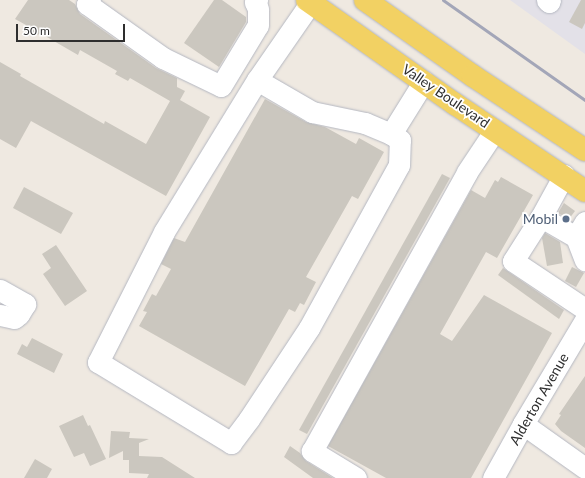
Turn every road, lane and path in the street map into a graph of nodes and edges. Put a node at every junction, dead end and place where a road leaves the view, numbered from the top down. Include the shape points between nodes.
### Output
1 (90, 0) edge
2 (257, 0) edge
3 (365, 0) edge
4 (547, 0) edge
5 (550, 0) edge
6 (309, 1) edge
7 (257, 80) junction
8 (424, 82) junction
9 (495, 130) junction
10 (391, 134) junction
11 (585, 150) edge
12 (564, 175) junction
13 (585, 191) edge
14 (541, 217) junction
15 (581, 229) edge
16 (585, 260) edge
17 (0, 290) edge
18 (585, 309) edge
19 (0, 315) edge
20 (585, 320) edge
21 (523, 424) junction
22 (585, 468) edge
23 (356, 478) edge
24 (493, 478) edge

1 - 2 street via 87,4 163,58 221,86 258,25
3 - 11 main road
4 - 5 street
6 - 7 street
6 - 8 main road, Valley Boulevard
7 - 10 street via 312,112 365,123
7 - 10 street via 164,232 98,362 231,443 310,328 399,165 400,140
8 - 9 main road, Valley Boulevard
8 - 10 street
9 - 12 main road, Valley Boulevard
9 - 23 street via 467,172 312,451
12 - 13 main road, Valley Boulevard
12 - 14 street
14 - 15 street
14 - 18 street via 513,261
15 - 16 street
17 - 19 street via 25,304 14,318
20 - 21 street, Alderton Avenue
21 - 22 street
21 - 24 street, Alderton Avenue

